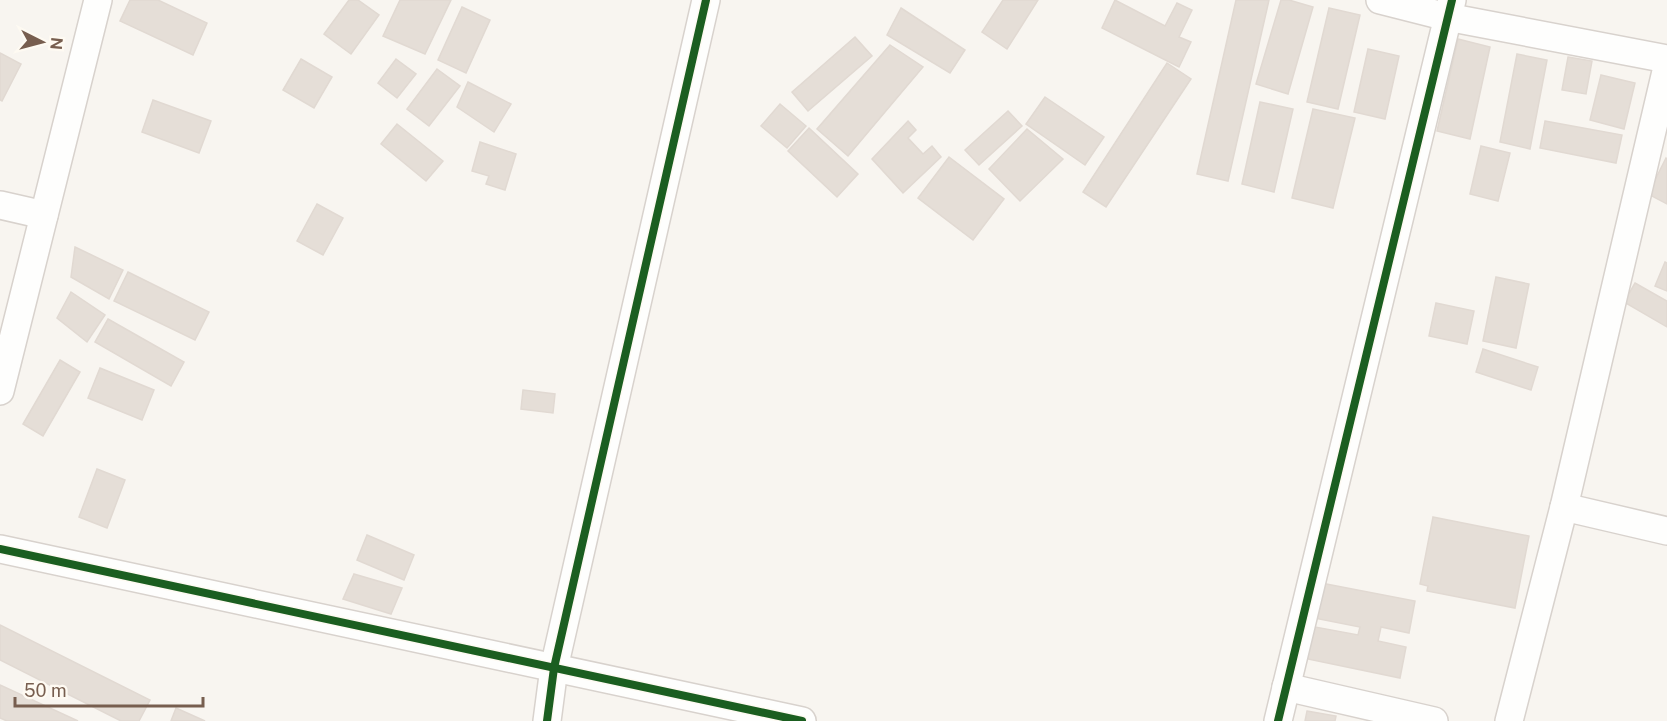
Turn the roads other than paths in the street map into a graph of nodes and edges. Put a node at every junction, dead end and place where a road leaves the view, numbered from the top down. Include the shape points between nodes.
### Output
1 (98, 0) edge
2 (706, 0) edge
3 (1380, 0) edge
4 (1449, 8) edge
5 (1667, 59) edge
6 (1667, 67) edge
7 (0, 205) edge
8 (44, 215) junction
9 (0, 391) edge
10 (1564, 507) junction
11 (1667, 531) edge
12 (0, 549) edge
13 (554, 668) junction
14 (1286, 687) junction
15 (547, 721) edge
16 (802, 721) edge
17 (1278, 721) edge
18 (1434, 721) edge
19 (1509, 721) edge

1 - 8 street
2 - 13 street
3 - 4 street
4 - 5 street
4 - 14 street
6 - 10 street
7 - 8 street
8 - 9 street
10 - 11 street
10 - 19 street
12 - 13 street
13 - 15 street
13 - 16 street
14 - 17 street
14 - 18 street

